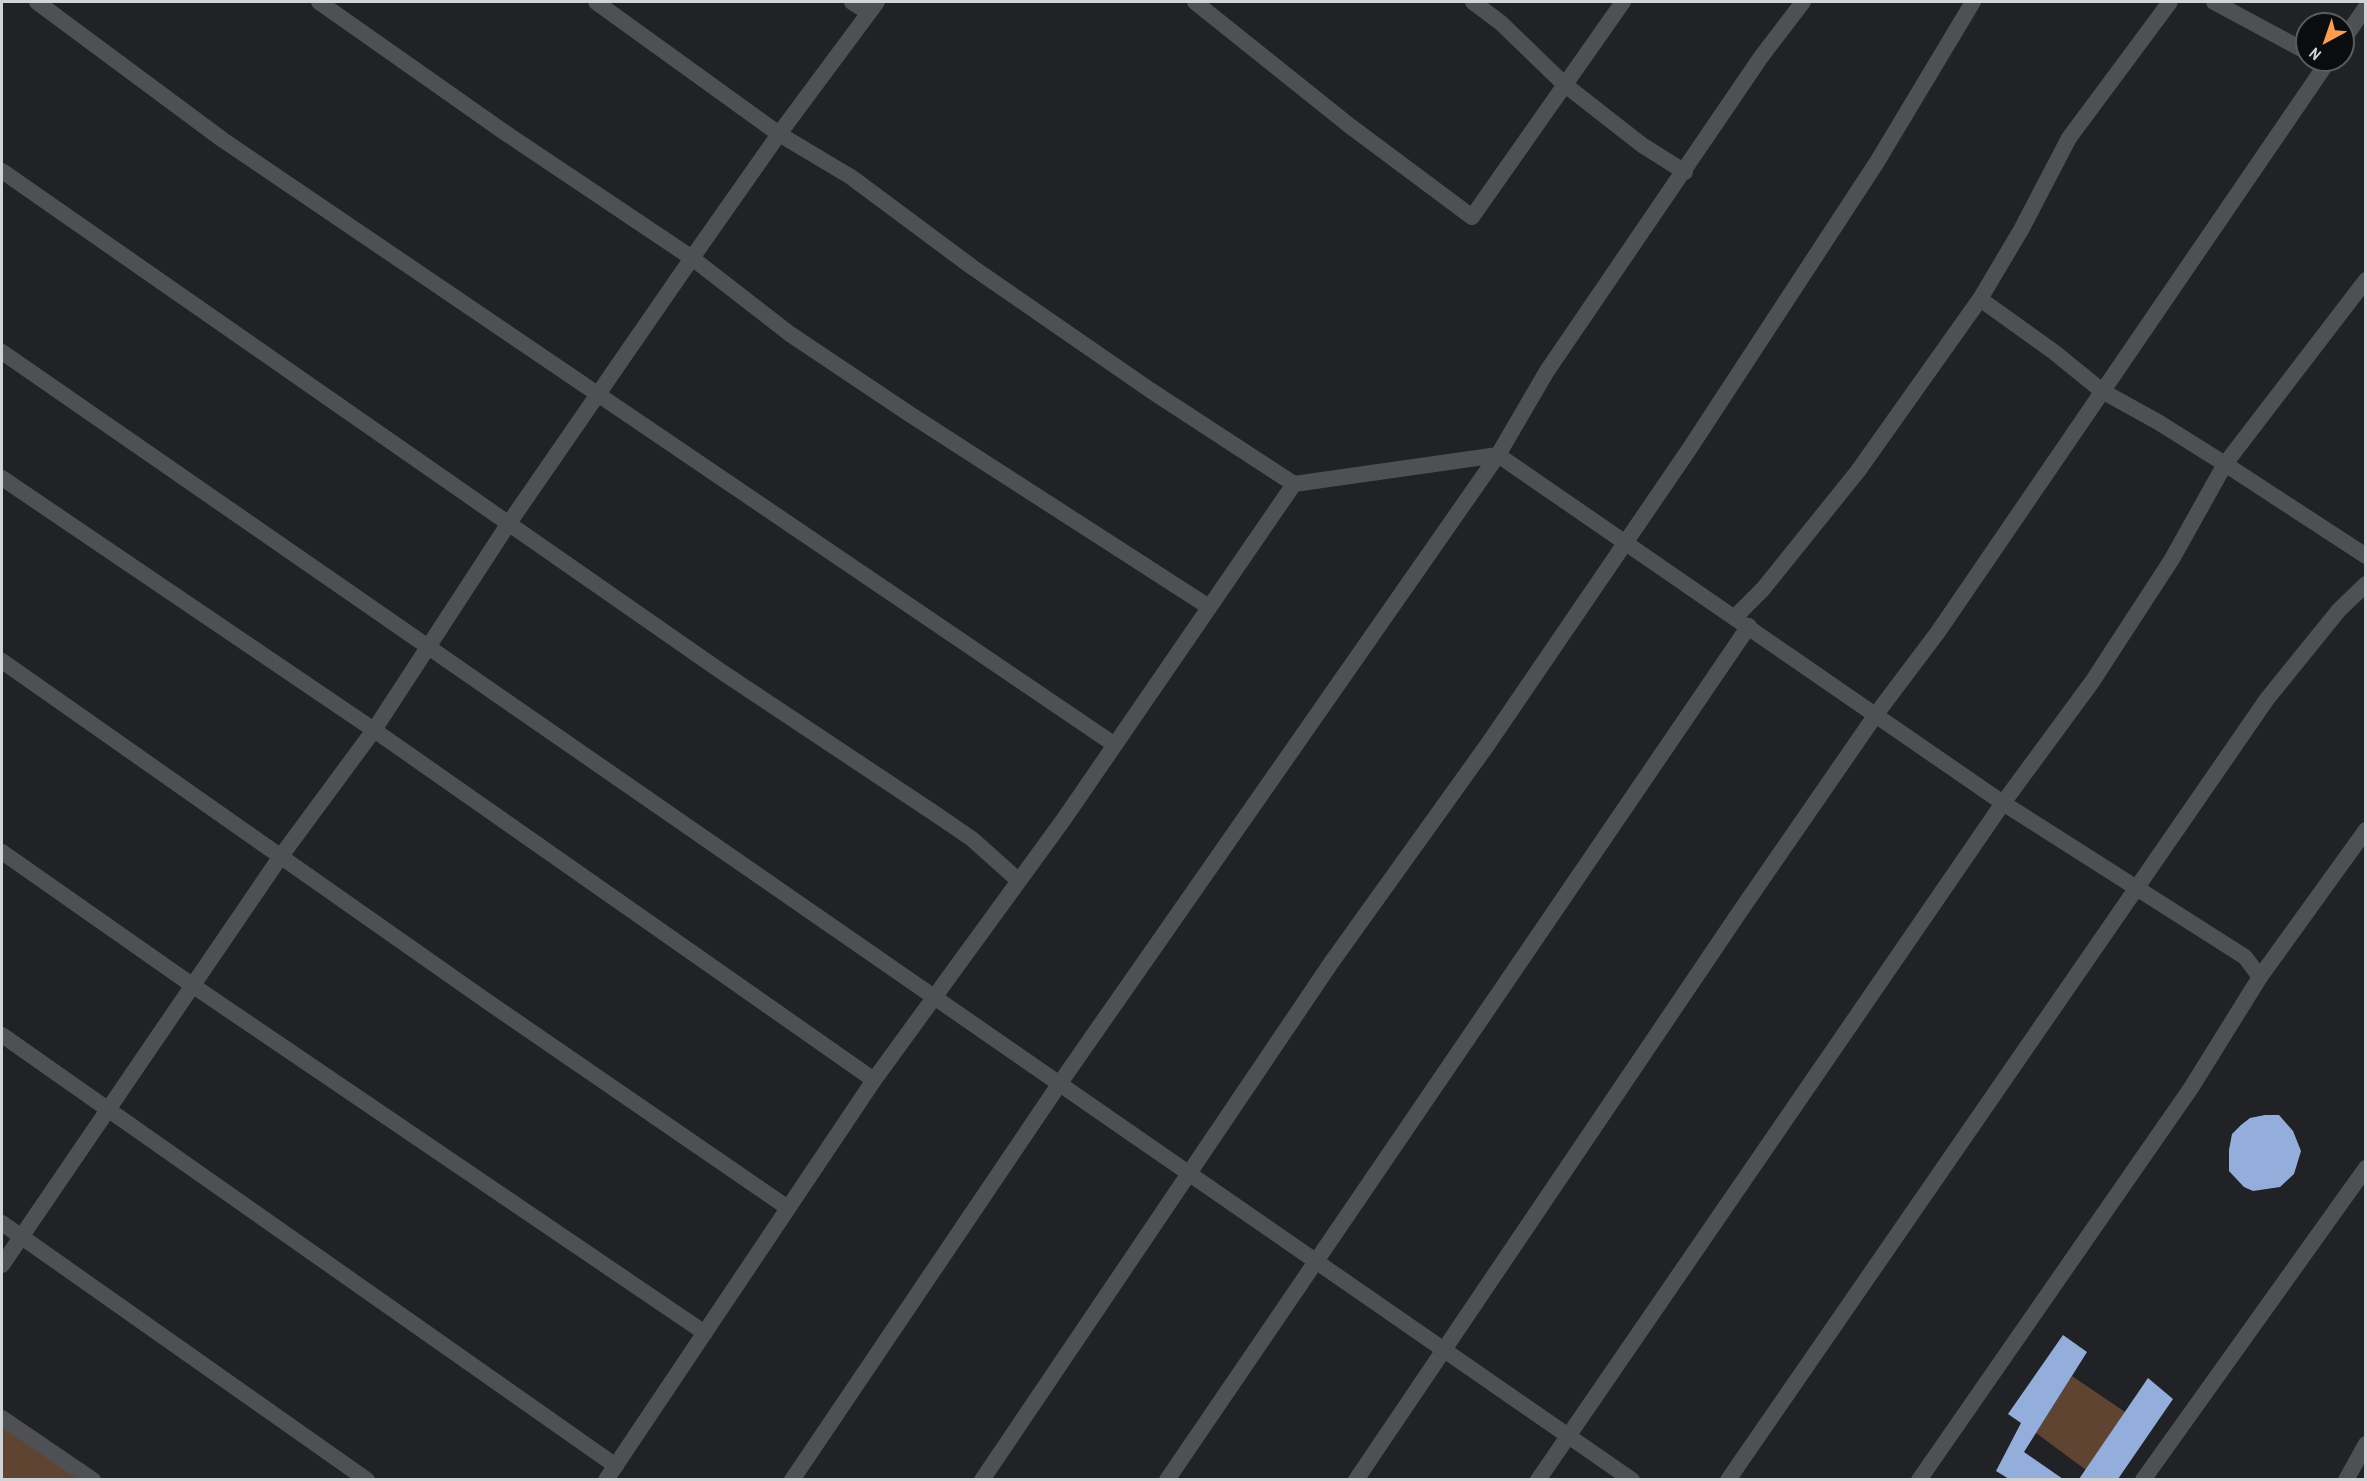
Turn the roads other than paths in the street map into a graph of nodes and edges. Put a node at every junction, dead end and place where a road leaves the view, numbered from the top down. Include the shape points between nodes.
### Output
1 (38, 2) edge
2 (319, 2) edge
3 (596, 2) edge
4 (852, 2) edge
5 (1195, 2) edge
6 (1473, 2) edge
7 (1623, 2) edge
8 (1803, 2) edge
9 (1973, 2) edge
10 (2170, 2) edge
11 (2214, 2) edge
12 (873, 7) edge
13 (2366, 7) edge
14 (2355, 23) edge
15 (2295, 46) edge
16 (2319, 72) edge
17 (1564, 84) junction
18 (779, 134) junction
19 (2, 171) edge
20 (1685, 172) junction
21 (692, 258) junction
22 (2366, 280) edge
23 (1980, 299) junction
24 (2, 352) edge
25 (2102, 391) junction
26 (599, 394) junction
27 (1498, 455) junction
28 (2225, 464) junction
29 (2, 478) edge
30 (1294, 484) junction
31 (509, 523) junction
32 (1625, 540) junction
33 (2366, 556) edge
34 (2366, 584) edge
35 (1209, 607) junction
36 (1743, 621) junction
37 (430, 647) junction
38 (2, 661) edge
39 (1877, 713) junction
40 (374, 730) junction
41 (1115, 745) junction
42 (2004, 803) junction
43 (2366, 830) edge
44 (2, 852) edge
45 (281, 856) junction
46 (1019, 881) junction
47 (2139, 887) junction
48 (2260, 977) junction
49 (192, 985) junction
50 (935, 997) junction
51 (2, 1035) edge
52 (874, 1080) junction
53 (1060, 1083) junction
54 (108, 1109) junction
55 (2366, 1168) edge
56 (1188, 1172) junction
57 (788, 1208) junction
58 (2, 1223) edge
59 (21, 1236) junction
60 (1318, 1262) junction
61 (2, 1265) edge
62 (705, 1333) junction
63 (1445, 1350) junction
64 (2, 1418) edge
65 (1568, 1436) junction
66 (2366, 1444) edge
67 (611, 1473) edge
68 (93, 1479) edge
69 (367, 1479) edge
70 (792, 1479) edge
71 (982, 1479) edge
72 (1167, 1479) edge
73 (1356, 1479) edge
74 (1538, 1479) edge
75 (1632, 1479) edge
76 (1728, 1479) edge
77 (1919, 1479) edge
78 (2143, 1479) edge
79 (2346, 1479) edge

1 - 26 street via 223,140
2 - 21 street
3 - 18 street
4 - 12 street
5 - 17 street via 1350,126 1473,217
6 - 17 street via 1501,23
7 - 17 street
8 - 20 street via 1761,57
9 - 32 street via 1877,162 1690,448
10 - 23 street via 2069,138
11 - 15 street
12 - 18 street
13 - 14 street
16 - 25 street
17 - 20 street via 1641,145
18 - 21 street
18 - 30 street via 851,177 1000,286
19 - 31 street
20 - 27 street via 1546,371
21 - 26 street
21 - 35 street via 790,334
22 - 28 street
23 - 25 street
23 - 36 street via 1858,471
24 - 37 street
25 - 28 street
25 - 39 street via 1938,632
26 - 31 street
26 - 41 street
27 - 30 street
27 - 32 street
27 - 53 street
28 - 33 street
28 - 42 street via 2172,559 2092,682
29 - 40 street
30 - 35 street
31 - 37 street
31 - 46 street via 722,672 953,826
32 - 36 street
32 - 56 street via 1488,744
34 - 47 street via 2339,610 2267,699
35 - 41 street
36 - 39 street
36 - 60 street
37 - 40 street
37 - 50 street
38 - 45 street
39 - 42 street
39 - 63 street
40 - 45 street
40 - 52 street
41 - 46 street
42 - 47 street
42 - 65 street
43 - 48 street
44 - 49 street
45 - 49 street
45 - 57 street
46 - 50 street
47 - 48 street via 2245,957
47 - 76 street
48 - 77 street via 2191,1088
49 - 54 street
49 - 62 street
50 - 52 street
50 - 53 street
51 - 54 street
52 - 57 street
53 - 56 street
53 - 70 street
54 - 59 street
54 - 67 street
55 - 78 street
56 - 60 street
56 - 71 street
57 - 62 street
58 - 59 street
59 - 61 street
59 - 69 street
60 - 63 street
60 - 72 street
62 - 67 street
63 - 65 street
63 - 73 street
64 - 68 street
65 - 74 street
65 - 75 street
66 - 79 street

